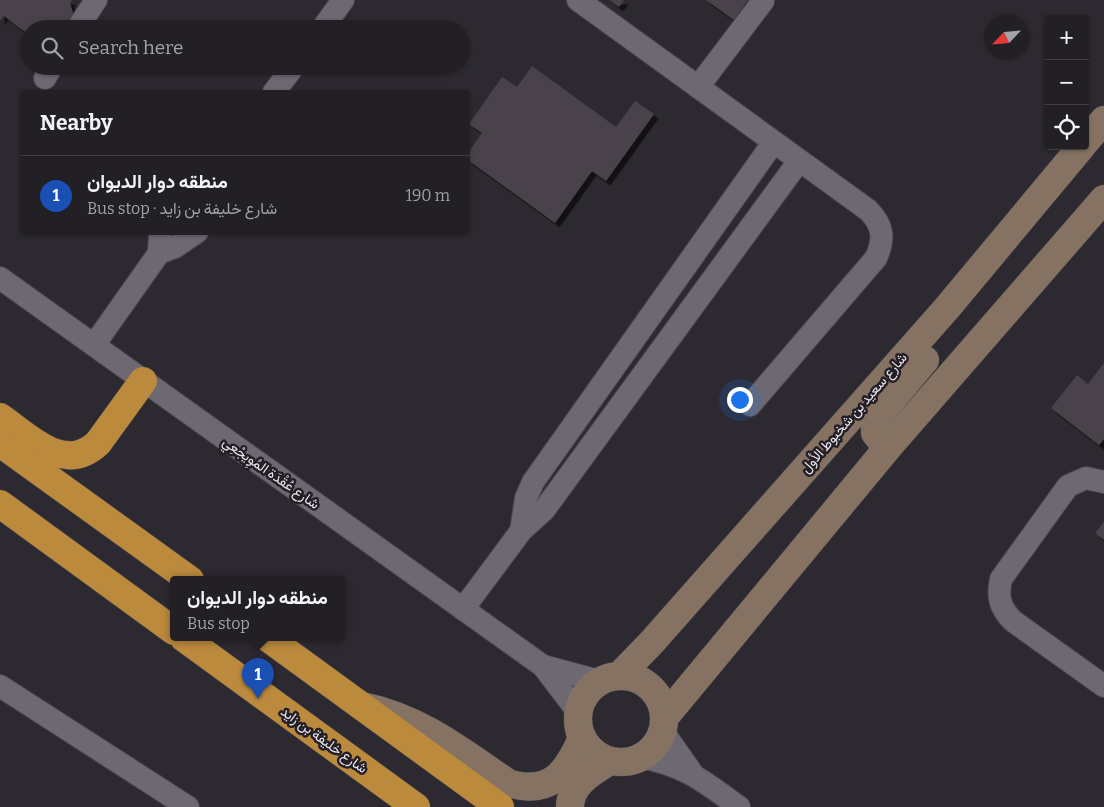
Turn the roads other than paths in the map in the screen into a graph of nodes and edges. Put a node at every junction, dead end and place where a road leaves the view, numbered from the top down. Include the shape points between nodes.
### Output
1 (96, 0) edge
2 (578, 0) edge
3 (763, 1) edge
4 (336, 2) edge
5 (83, 20) edge
6 (327, 20) edge
7 (287, 75) edge
8 (698, 87) junction
9 (276, 90) edge
10 (1104, 120) edge
11 (1089, 137) edge
12 (773, 143) junction
13 (1079, 150) edge
14 (799, 161) junction
15 (1104, 199) edge
16 (193, 235) edge
17 (159, 243) edge
18 (0, 278) edge
19 (947, 308) junction
20 (94, 344) junction
21 (142, 381) junction
22 (750, 405) dead end
23 (0, 417) edge
24 (0, 443) edge
25 (890, 445) junction
26 (1104, 482) edge
27 (0, 504) edge
28 (521, 531) junction
29 (184, 576) edge
30 (463, 609) junction
31 (170, 628) edge
32 (188, 641) edge
33 (272, 641) edge
34 (542, 666) junction
35 (609, 678) junction
36 (0, 686) edge
37 (1104, 686) edge
38 (360, 706) junction
39 (663, 724) junction
40 (580, 725) junction
41 (640, 757) junction
42 (610, 761) junction
43 (692, 773) junction
44 (188, 807) edge
45 (416, 807) edge
46 (500, 807) edge
47 (570, 807) edge
48 (739, 807) edge

1 - 5 street
2 - 8 street
3 - 8 street
4 - 6 street
7 - 9 street
8 - 12 street
10 - 11 main road
12 - 14 street
12 - 28 street via 533,482 526,498
13 - 19 main road, شارع سعيد بن شخبوط الأول
14 - 22 street via 878,220 882,246 876,258
14 - 28 street via 544,510
15 - 25 main road
16 - 17 street via 175,247
17 - 20 street
18 - 20 street, شارع عُقْدَة المُوِيجْعِي
19 - 25 main road via 945,328 936,348 875,420 875,434 883,443
19 - 35 main road, شارع سعيد بن شخبوط الأول via 652,642
20 - 21 street, شارع عُقْدَة المُوِيجْعِي
21 - 23 highway via 98,444 81,455 71,457 52,453
21 - 30 street, شارع عُقْدَة المُوِيجْعِي
24 - 29 highway
25 - 39 main road
26 - 37 street via 1086,478 1068,486 1001,579 998,590 1000,602 1013,621
27 - 31 highway
28 - 30 street
30 - 34 street, شارع عُقْدَة المُوِيجْعِي
32 - 45 highway, شارع خليفة بن زايد
33 - 38 highway
34 - 35 street, شارع عُقْدَة المُوِيجْعِي
34 - 40 street, شارع عُقْدَة المُوِيجْعِي via 562,688
35 - 39 main road via 637,678 651,687 660,701
35 - 40 main road via 589,689 581,700
36 - 44 street
38 - 40 main road via 425,727 508,783 521,787 541,785 559,777 568,767
38 - 46 highway
39 - 41 main road via 650,751
39 - 43 street
40 - 42 main road via 589,748
41 - 42 main road via 625,762
41 - 43 street
42 - 47 main road via 575,788
43 - 48 street

